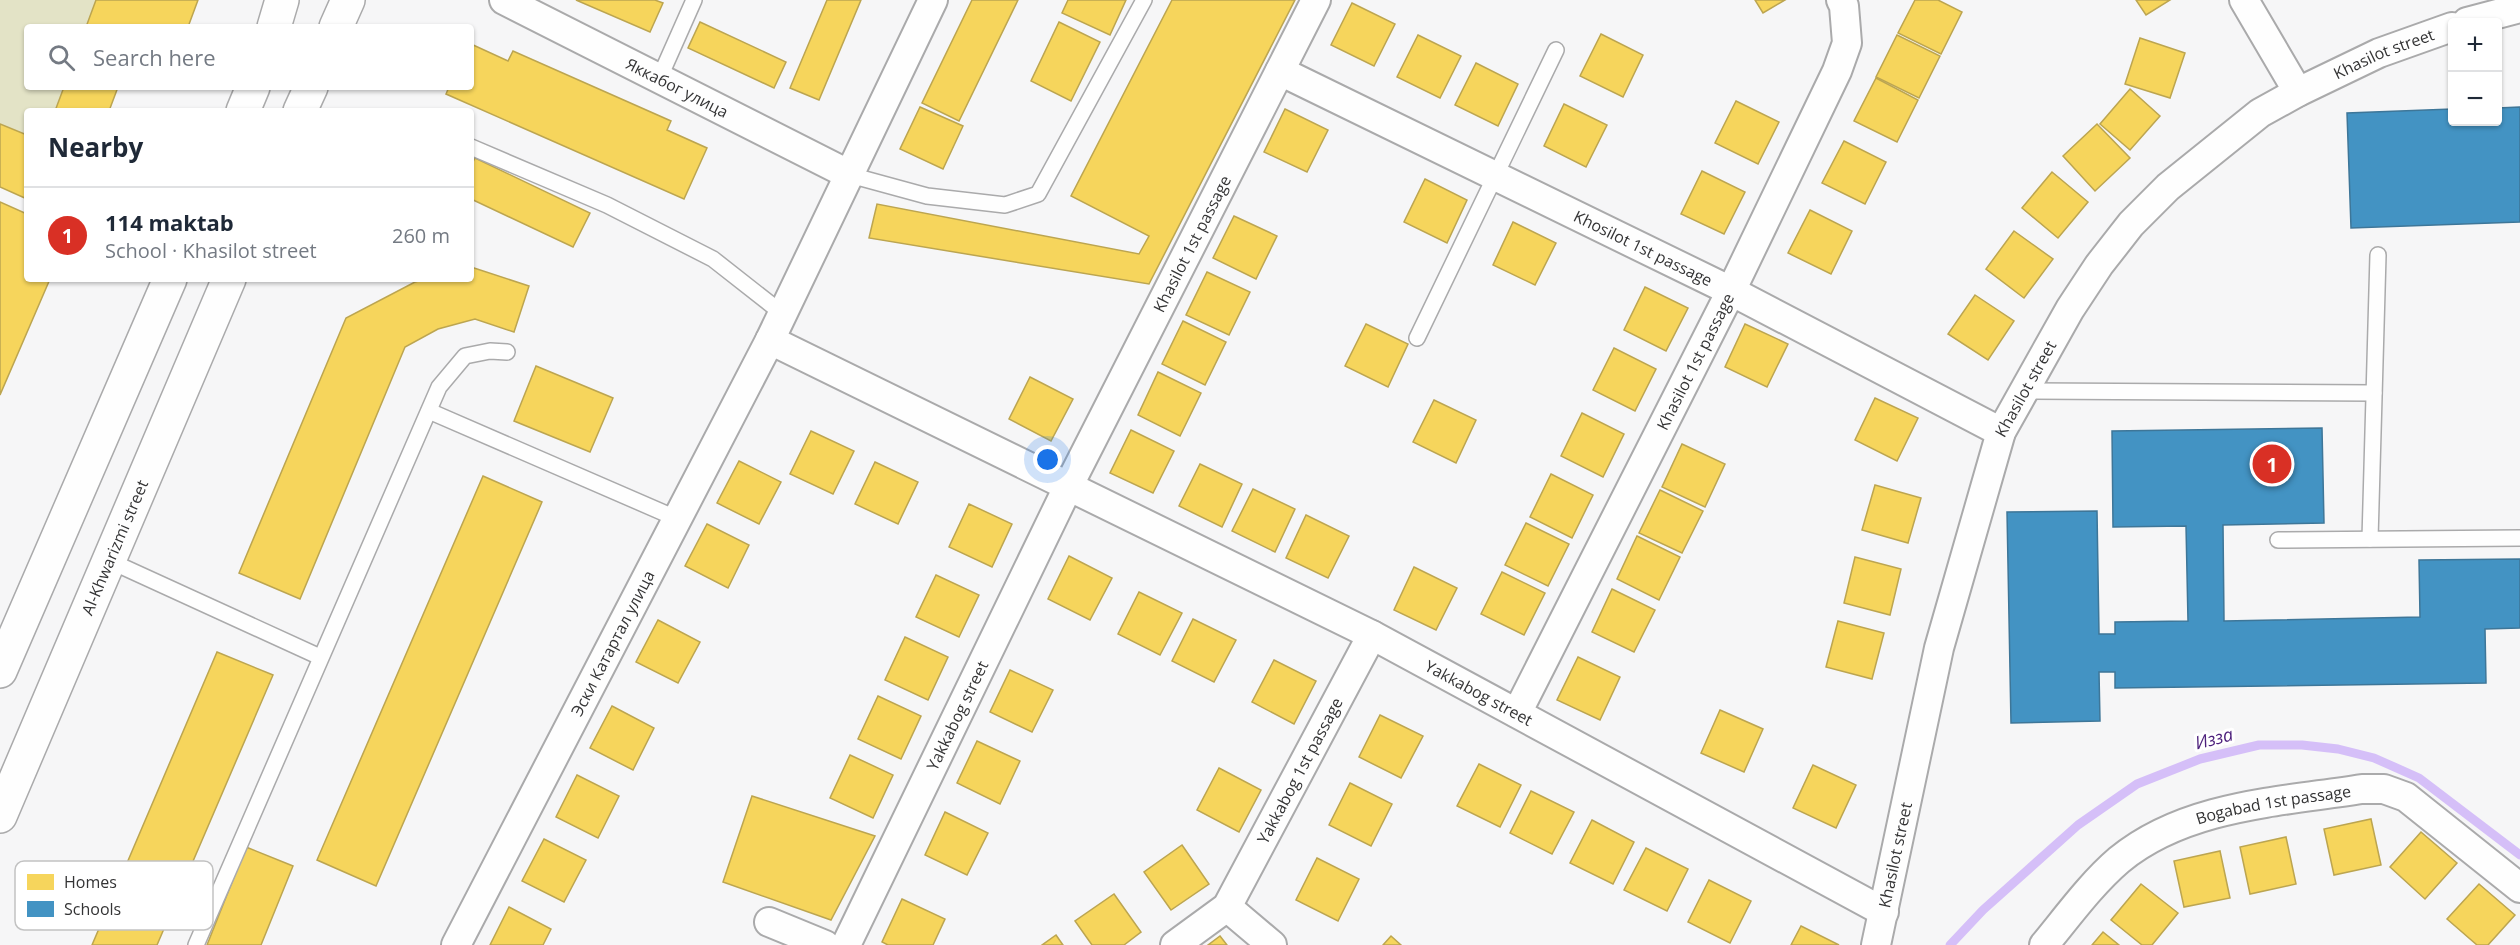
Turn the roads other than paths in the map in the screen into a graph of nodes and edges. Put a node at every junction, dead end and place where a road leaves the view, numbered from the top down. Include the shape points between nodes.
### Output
1 (282, 0) edge
2 (348, 0) edge
3 (504, 0) edge
4 (694, 0) edge
5 (933, 0) edge
6 (1144, 0) edge
7 (1316, 0) edge
8 (1841, 0) edge
9 (2244, 0) edge
10 (2520, 8) edge
11 (2482, 18) edge
12 (275, 24) edge
13 (337, 24) edge
14 (2448, 28) edge
15 (1556, 50) dead end
16 (1280, 70) junction
17 (659, 79) junction
18 (252, 90) edge
19 (310, 90) edge
20 (2298, 92) junction
21 (244, 108) edge
22 (301, 108) edge
23 (474, 148) edge
24 (850, 175) junction
25 (1496, 175) junction
26 (2378, 255) dead end
27 (169, 282) edge
28 (228, 282) edge
29 (1731, 291) junction
30 (783, 314) junction
31 (1417, 338) dead end
32 (770, 340) junction
33 (507, 352) dead end
34 (2024, 391) junction
35 (2374, 393) junction
36 (429, 411) junction
37 (2001, 432) junction
38 (1068, 487) junction
39 (678, 519) junction
40 (2520, 538) edge
41 (2370, 539) junction
42 (2278, 540) dead end
43 (110, 561) junction
44 (1372, 635) junction
45 (320, 657) junction
46 (0, 671) edge
47 (1517, 713) junction
48 (0, 816) edge
49 (2520, 888) edge
50 (213, 906) edge
51 (1227, 907) junction
52 (1884, 912) junction
53 (769, 922) dead end
54 (202, 930) edge
55 (196, 945) edge
56 (456, 945) edge
57 (825, 945) edge
58 (846, 945) edge
59 (1175, 945) edge
60 (1272, 945) edge
61 (1876, 945) edge
62 (2044, 945) edge

1 - 12 main road
2 - 13 main road
3 - 17 street, Яккабог улица
4 - 17 lane
5 - 24 street, Эски Катартал улица
6 - 24 lane via 1038,194 1005,205 927,196
7 - 16 street, Khasilot 1st passage
8 - 29 street, Khasilot 1st passage via 1847,43 1837,71
9 - 20 street
10 - 11 street
14 - 20 street, Khasilot street via 2379,53
15 - 25 lane
16 - 25 street, Khosilot 1st passage
16 - 38 street, Khasilot 1st passage
17 - 24 street, Яккабог улица
18 - 21 main road
19 - 22 main road
20 - 34 street, Khasilot street via 2260,113 2209,153 2131,224 2070,309
23 - 30 lane via 607,205 713,259
24 - 30 street, Эски Катартал улица
25 - 29 street, Khosilot 1st passage
25 - 31 lane
26 - 35 lane
27 - 46 main road
28 - 43 main road, Al-Khwarizmi street
29 - 37 street, Khosilot 1st passage
29 - 47 street, Khasilot 1st passage
30 - 32 street, Эски Катартал улица
32 - 38 street, Yakkabog street
32 - 39 street, Эски Катартал улица
33 - 36 lane via 465,356 439,387
34 - 35 lane
34 - 37 street, Khasilot street
35 - 41 lane
36 - 39 lane
36 - 45 lane
37 - 52 street, Khasilot street via 1939,648
38 - 44 street, Yakkabog street
38 - 58 street, Yakkabog street
39 - 56 street, Эски Катартал улица
40 - 41 lane
41 - 42 lane
43 - 45 lane
43 - 48 main road, Al-Khwarizmi street
44 - 47 street, Yakkabog street
44 - 51 street, Yakkabog 1st passage
45 - 50 lane
47 - 52 street, Yakkabog street
49 - 62 street, Bogabad 1st passage via 2406,797 2384,789 2362,789 2207,814 2177,825 2119,860
51 - 59 street, Yakkabog 1st passage
51 - 60 street
52 - 61 street, Khasilot street
53 - 57 street
54 - 55 lane

